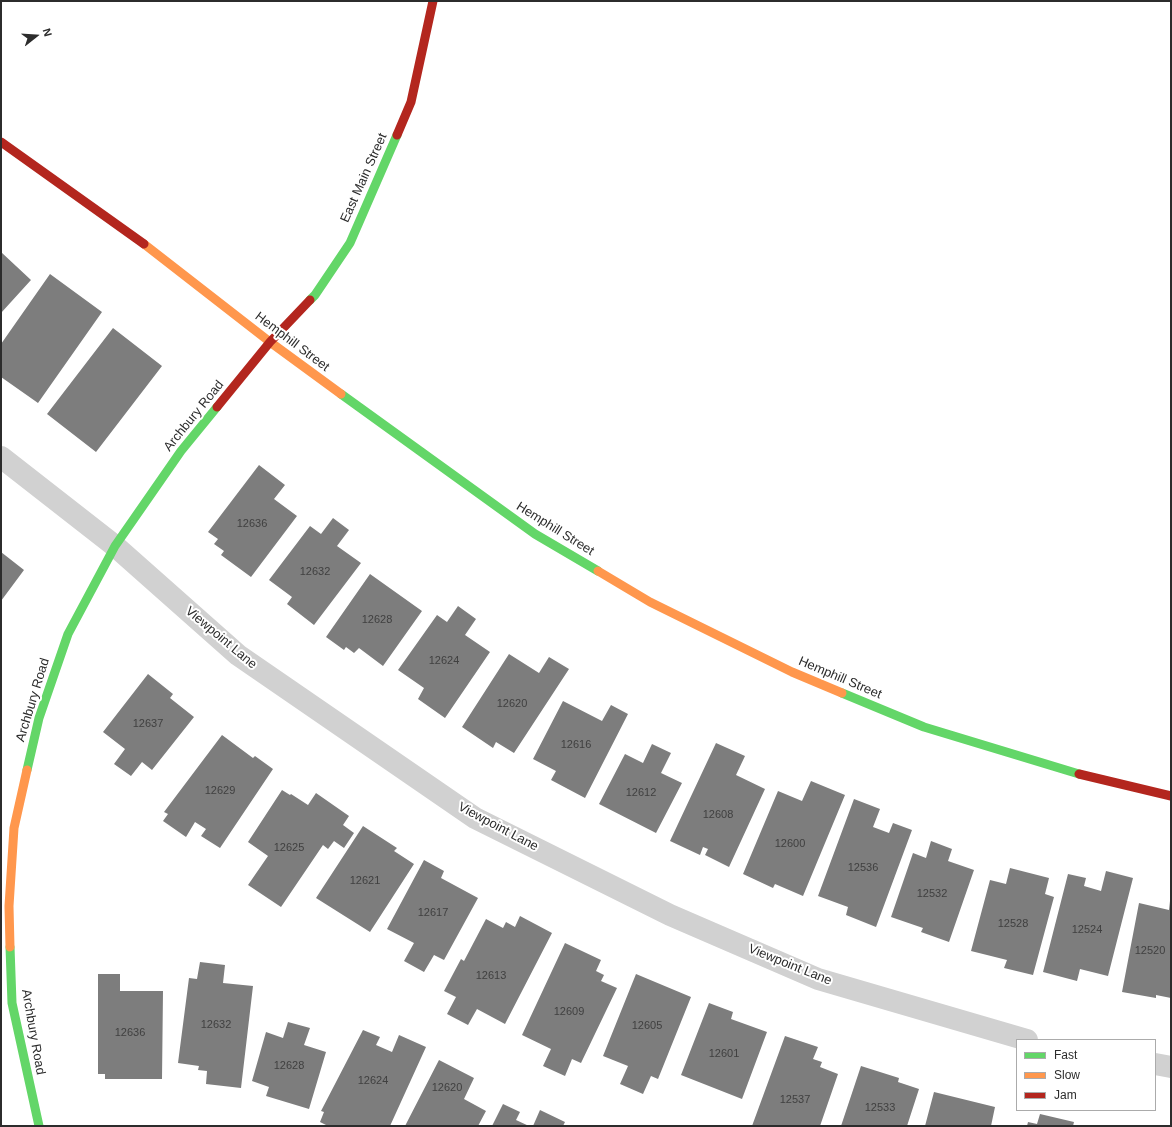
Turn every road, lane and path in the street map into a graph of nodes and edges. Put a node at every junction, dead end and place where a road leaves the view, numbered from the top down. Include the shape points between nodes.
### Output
1 (433, 1) edge
2 (1, 142) edge
3 (270, 342) junction
4 (1, 457) edge
5 (114, 546) junction
6 (1171, 796) edge
7 (1024, 1039) edge
8 (1156, 1064) edge
9 (1171, 1067) edge
10 (39, 1126) edge

1 - 3 street, East Main Street via 411,102 350,243 315,295
2 - 3 street, Hemphill Street via 127,231
3 - 5 street, Archbury Road via 181,452
3 - 6 street, Hemphill Street via 535,534 650,602 792,672 924,727 1082,776
4 - 5 street, Viewpoint Lane
5 - 7 street, Viewpoint Lane via 238,655 475,818 670,915 818,978
5 - 10 street, Archbury Road via 68,634 39,718 14,828 9,906 12,1003
8 - 9 street

